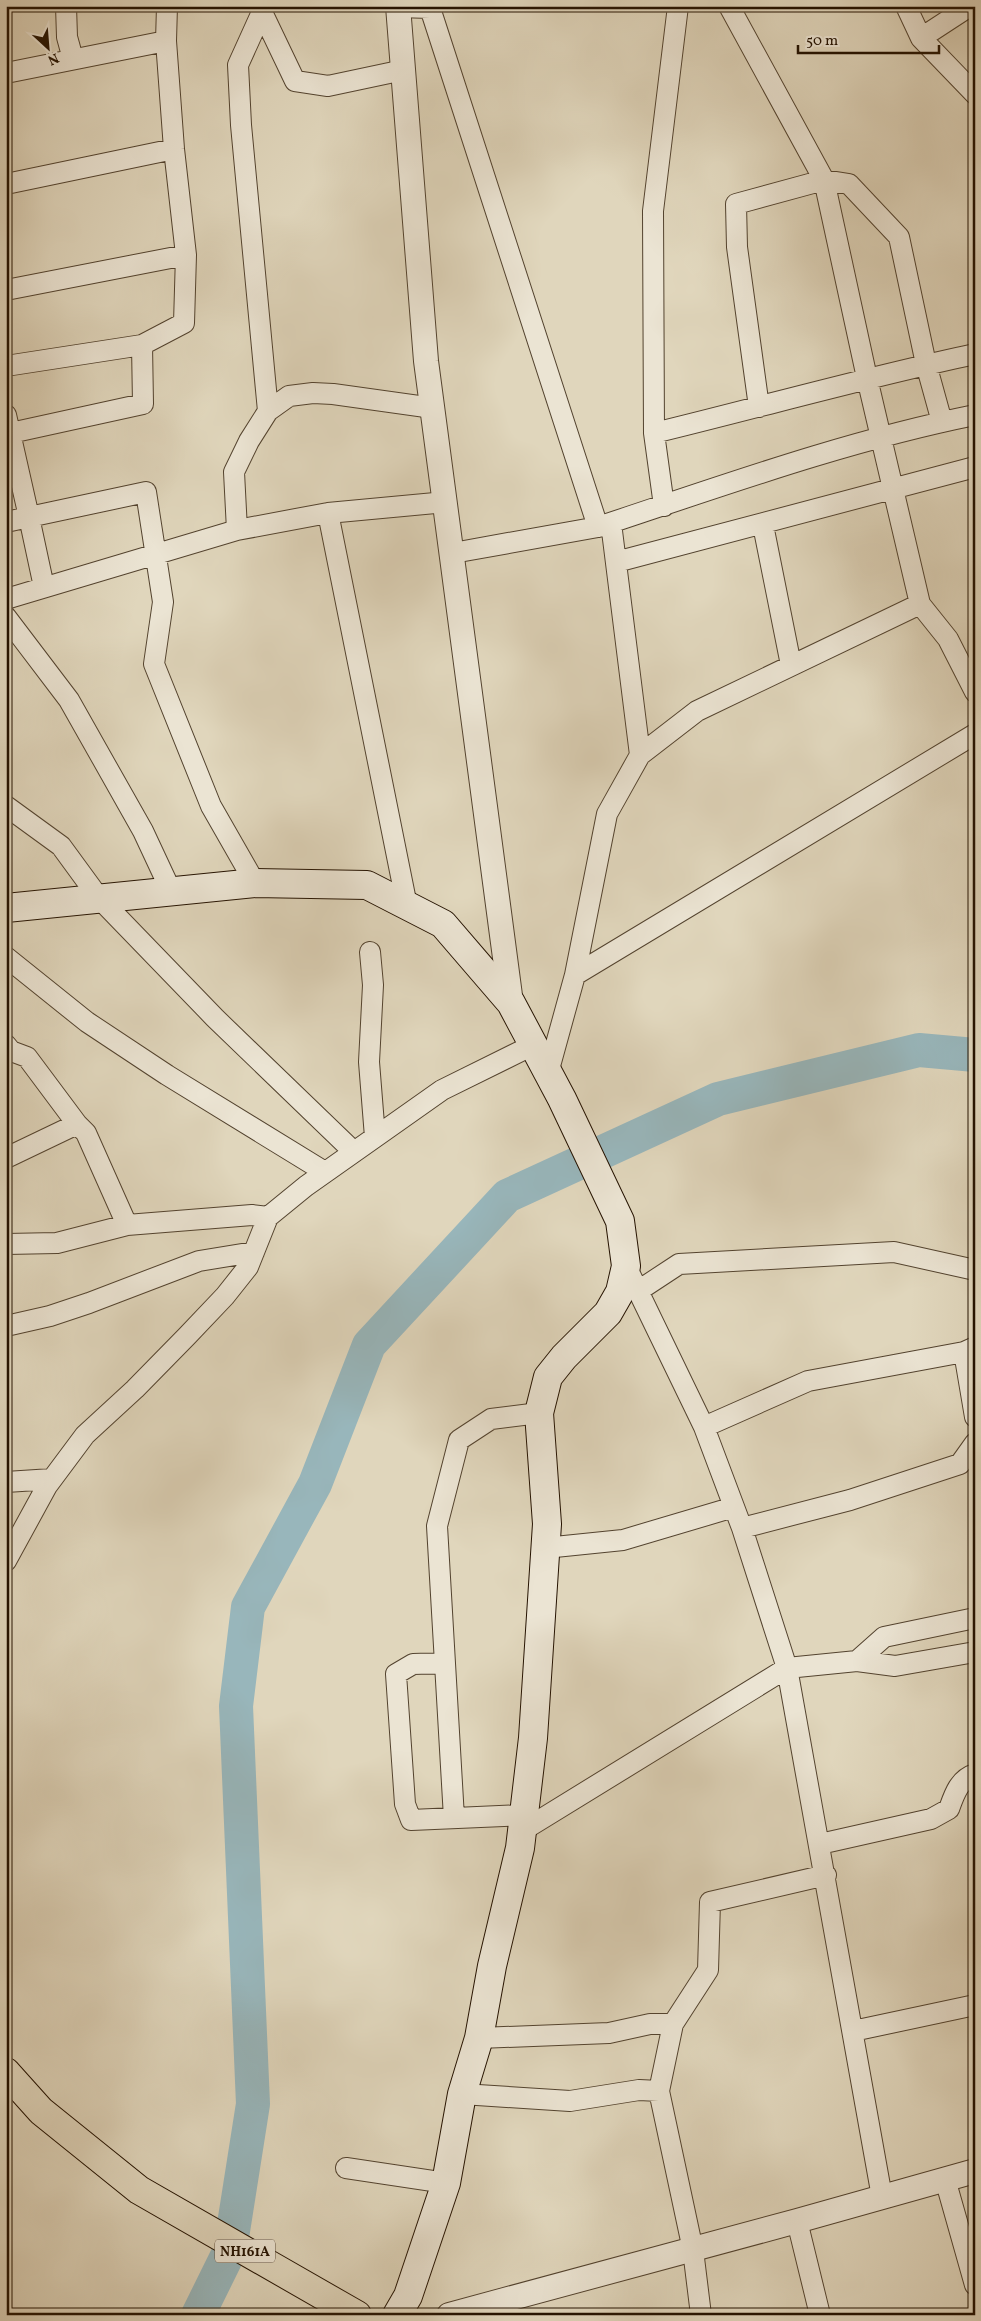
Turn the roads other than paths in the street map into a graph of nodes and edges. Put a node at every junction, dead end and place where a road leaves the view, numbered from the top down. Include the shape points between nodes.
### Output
1 (66, 6) edge
2 (167, 6) edge
3 (678, 6) edge
4 (729, 6) edge
5 (906, 6) edge
6 (970, 6) edge
7 (398, 7) edge
8 (261, 9) edge
9 (920, 38) junction
10 (166, 41) junction
11 (73, 58) junction
12 (6, 73) edge
13 (403, 74) junction
14 (975, 94) edge
15 (174, 149) junction
16 (824, 180) junction
17 (6, 184) edge
18 (186, 255) junction
19 (6, 290) edge
20 (142, 345) junction
21 (975, 354) edge
22 (926, 364) junction
23 (6, 366) edge
24 (867, 378) junction
25 (759, 407) junction
26 (433, 408) junction
27 (268, 411) junction
28 (975, 415) edge
29 (942, 422) junction
30 (8, 427) edge
31 (654, 433) junction
32 (881, 438) junction
33 (975, 467) edge
34 (892, 489) junction
35 (446, 502) junction
36 (664, 506) junction
37 (328, 513) junction
38 (29, 517) junction
39 (6, 522) edge
40 (604, 525) junction
41 (763, 525) junction
42 (237, 530) junction
43 (453, 553) junction
44 (156, 555) junction
45 (616, 562) junction
46 (44, 587) junction
47 (6, 599) edge
48 (920, 604) junction
49 (6, 617) edge
50 (791, 665) junction
51 (975, 692) edge
52 (975, 734) edge
53 (640, 755) junction
54 (6, 806) edge
55 (255, 883) junction
56 (171, 891) junction
57 (99, 898) junction
58 (407, 906) junction
59 (6, 908) edge
60 (370, 952) dead end
61 (6, 957) edge
62 (575, 975) junction
63 (511, 1003) junction
64 (6, 1045) edge
65 (533, 1045) junction
66 (548, 1073) junction
67 (77, 1124) junction
68 (375, 1137) junction
69 (354, 1152) junction
70 (6, 1158) edge
71 (326, 1172) junction
72 (268, 1218) junction
73 (127, 1225) junction
74 (6, 1244) edge
75 (254, 1252) junction
76 (626, 1266) junction
77 (975, 1270) edge
78 (638, 1291) junction
79 (6, 1326) edge
80 (970, 1350) edge
81 (539, 1413) junction
82 (975, 1417) edge
83 (704, 1427) junction
84 (975, 1443) edge
85 (52, 1479) junction
86 (6, 1482) edge
87 (734, 1507) junction
88 (742, 1528) junction
89 (545, 1548) junction
90 (6, 1561) edge
91 (975, 1618) edge
92 (975, 1652) edge
93 (857, 1661) junction
94 (445, 1663) junction
95 (787, 1668) junction
96 (975, 1774) edge
97 (454, 1818) junction
98 (523, 1823) junction
99 (820, 1844) junction
100 (826, 1875) junction
101 (975, 2005) edge
102 (673, 2024) junction
103 (853, 2031) junction
104 (479, 2038) junction
105 (6, 2072) edge
106 (659, 2090) junction
107 (462, 2094) junction
108 (346, 2168) dead end
109 (975, 2170) edge
110 (945, 2179) junction
111 (446, 2183) junction
112 (882, 2197) junction
113 (797, 2221) junction
114 (693, 2250) junction
115 (975, 2285) edge
116 (354, 2313) edge
117 (397, 2315) edge
118 (449, 2315) edge
119 (701, 2315) edge
120 (820, 2315) edge

1 - 11 street via 67,36
2 - 10 street
3 - 31 street via 654,211
4 - 16 street
5 - 9 street
6 - 9 street
7 - 13 street
7 - 40 street via 430,8
8 - 13 street via 295,81 328,86 394,72
8 - 27 street via 238,65
9 - 14 street
10 - 11 street
10 - 15 street
11 - 12 street
13 - 26 street via 426,361
15 - 17 street
15 - 18 street
16 - 22 street via 849,184 899,237
16 - 24 street
16 - 25 street via 736,204 737,247
18 - 19 street
18 - 20 street via 184,323
20 - 23 street
20 - 30 street via 143,404
21 - 22 street
22 - 24 street
22 - 29 street
24 - 25 street
24 - 32 street
25 - 31 street
26 - 27 street via 313,393 289,396
26 - 35 street
27 - 42 street via 234,472
28 - 29 street
29 - 32 street
30 - 38 street
31 - 36 street
32 - 34 street
32 - 36 street via 751,475
33 - 34 street
34 - 41 street
34 - 48 street
35 - 37 street
35 - 43 street
36 - 40 street
37 - 42 street
37 - 58 street
38 - 39 street
38 - 44 street via 146,492
38 - 46 street
40 - 43 street
40 - 45 street
41 - 45 street
41 - 50 street
42 - 44 street
43 - 63 street
44 - 46 street
44 - 55 street via 163,602 154,664 211,806
45 - 53 street
46 - 47 street
48 - 50 street
48 - 51 street via 948,639
49 - 56 street via 69,700 143,831
50 - 53 street via 697,711
52 - 62 street
53 - 62 street via 607,814
54 - 57 street via 61,846
55 - 56 main road
55 - 58 main road via 367,885
56 - 57 main road
57 - 59 main road
57 - 69 street via 215,1018
58 - 63 main road via 443,924
60 - 68 street via 373,985 369,1062
61 - 71 street via 87,1022
62 - 66 street
63 - 65 main road
64 - 67 street via 11,1051 27,1057
65 - 66 main road
65 - 68 street via 442,1090
66 - 76 main road via 616,1210
67 - 70 street
67 - 73 street via 86,1133
68 - 69 street
69 - 71 street
71 - 72 street
72 - 73 street via 252,1215
72 - 75 street
73 - 74 street via 57,1243
75 - 79 street via 199,1261 89,1303
75 - 85 street via 248,1267 225,1296 135,1389 85,1435
76 - 78 street
76 - 81 main road via 620,1292 608,1313 548,1377
77 - 78 street via 894,1252 679,1264
78 - 83 street
80 - 82 street
80 - 83 street via 808,1381
81 - 89 main road via 547,1524
81 - 94 street via 491,1419 459,1440 437,1526
83 - 87 street
84 - 88 street via 960,1464 850,1500
85 - 86 street
85 - 90 street
87 - 88 street
87 - 89 street via 623,1540
88 - 95 street
89 - 98 main road via 533,1738
91 - 93 street via 884,1637
92 - 93 street via 895,1666
93 - 95 street
94 - 97 street
94 - 97 street via 413,1664 396,1674 405,1804 411,1820
95 - 98 street
95 - 99 street
96 - 99 street via 956,1789 949,1809 931,1819
97 - 98 street
98 - 104 main road
99 - 100 street
100 - 102 street via 710,1902 708,1970
100 - 103 street
101 - 103 street
102 - 104 street via 650,2024 608,2033
102 - 106 street
103 - 112 street
104 - 107 main road
105 - 116 highway, NH161A via 41,2111 140,2190
106 - 107 street via 570,2101
106 - 114 street
107 - 111 main road
108 - 111 street
109 - 110 street
110 - 112 street
110 - 115 street
111 - 117 main road via 408,2296
112 - 113 street
113 - 114 street
113 - 120 street
114 - 118 street
114 - 119 street

